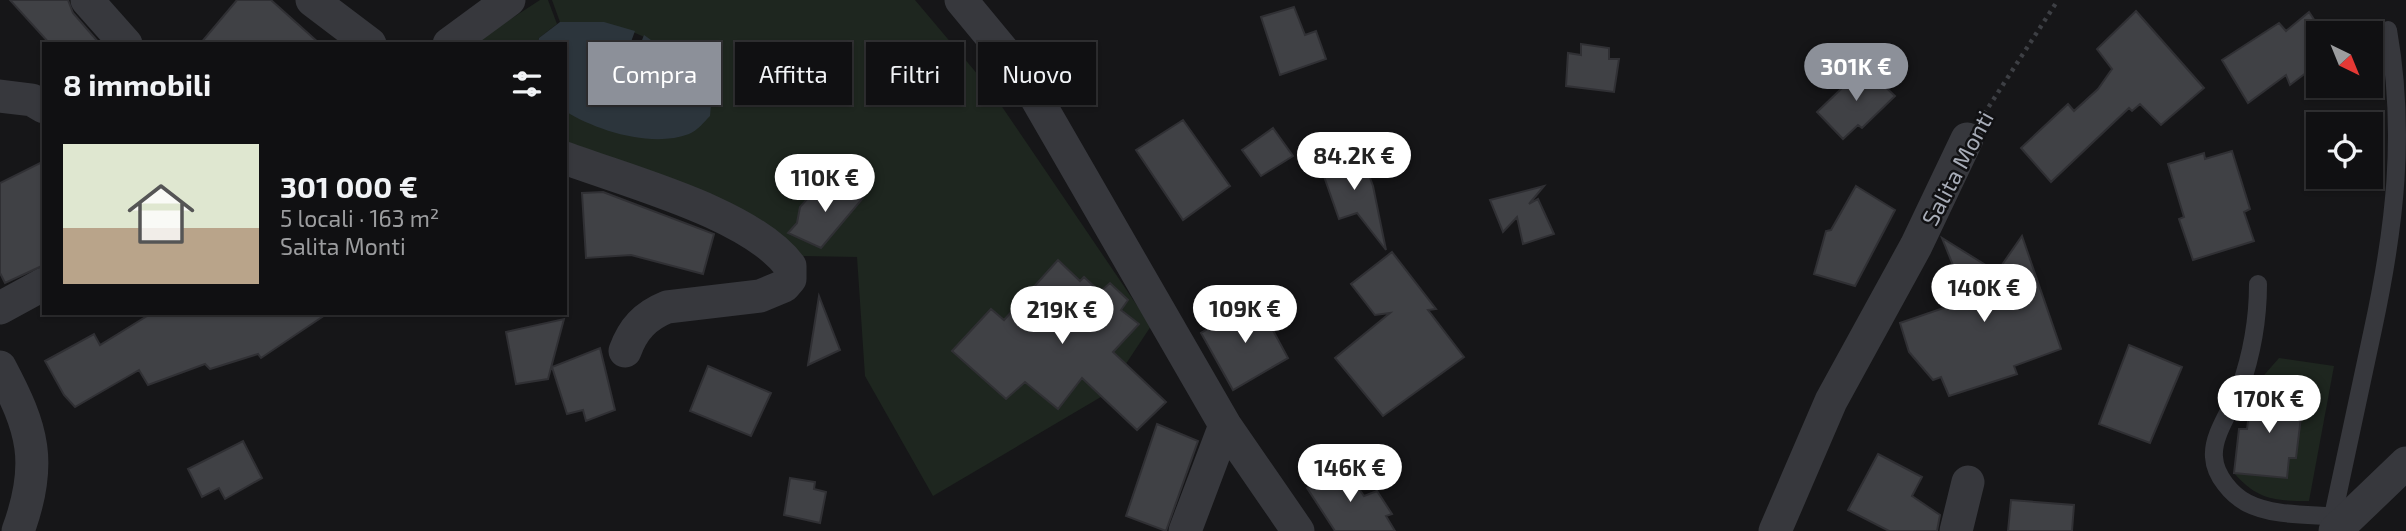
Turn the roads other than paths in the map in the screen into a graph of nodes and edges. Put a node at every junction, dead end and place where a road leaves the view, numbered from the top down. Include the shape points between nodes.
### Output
1 (87, 0) edge
2 (312, 0) edge
3 (509, 0) edge
4 (961, 0) edge
5 (2388, 30) dead end
6 (125, 42) edge
7 (367, 42) edge
8 (452, 42) edge
9 (0, 96) edge
10 (42, 106) edge
11 (1967, 139) road end
12 (567, 159) edge
13 (2258, 284) dead end
14 (42, 285) edge
15 (0, 308) edge
16 (625, 351) dead end
17 (0, 367) edge
18 (9, 405) edge
19 (1225, 425) junction
20 (2406, 463) edge
21 (1968, 482) dead end
22 (2339, 522) edge
23 (18, 531) edge
24 (1185, 531) edge
25 (1298, 531) edge
26 (1775, 531) edge
27 (1956, 531) edge

1 - 6 street
2 - 7 street
3 - 8 street
4 - 19 street via 1023,75
5 - 22 lane via 2403,111 2401,195
9 - 10 street
11 - 26 street, Salita Monti via 1916,246 1831,401
12 - 16 street via 724,217 762,237 790,266 790,279 773,293 667,307 651,314 631,334
13 - 22 lane via 2254,340 2214,457 2220,478 2248,503
14 - 15 street
17 - 18 street
18 - 23 street via 24,412 34,464 30,499
19 - 24 street
19 - 25 street
20 - 22 street
21 - 27 street

